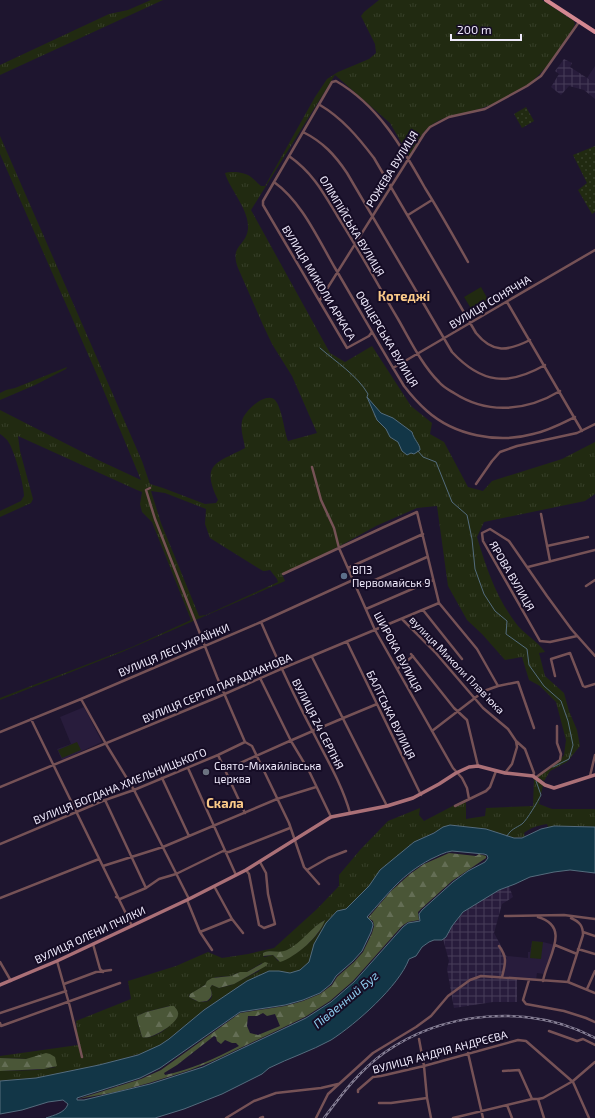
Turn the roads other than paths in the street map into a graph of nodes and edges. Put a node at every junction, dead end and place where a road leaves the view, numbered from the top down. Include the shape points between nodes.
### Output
1 (546, 0) edge
2 (580, 22) junction
3 (595, 32) edge
4 (319, 105) junction
5 (303, 132) junction
6 (289, 156) junction
7 (408, 159) junction
8 (274, 182) junction
9 (391, 187) junction
10 (432, 200) junction
11 (408, 215) junction
12 (372, 216) junction
13 (355, 244) junction
14 (595, 250) edge
15 (468, 262) dead end
16 (337, 272) junction
17 (319, 300) junction
18 (507, 302) junction
19 (470, 323) junction
20 (372, 332) junction
21 (445, 339) junction
22 (530, 340) junction
23 (418, 354) junction
24 (545, 365) junction
25 (393, 368) junction
26 (560, 390) junction
27 (575, 418) junction
28 (595, 424) edge
29 (582, 431) junction
30 (312, 467) dead end
31 (476, 484) dead end
32 (150, 488) dead end
33 (541, 514) dead end
34 (423, 534) junction
35 (588, 537) dead end
36 (547, 546) junction
37 (339, 548) junction
38 (595, 550) edge
39 (427, 557) junction
40 (550, 561) junction
41 (527, 567) junction
42 (348, 568) junction
43 (283, 574) dead end
44 (353, 580) junction
45 (433, 580) junction
46 (595, 580) edge
47 (586, 586) dead end
48 (357, 588) junction
49 (439, 603) junction
50 (366, 609) junction
51 (423, 610) junction
52 (402, 619) junction
53 (260, 622) junction
54 (375, 630) junction
55 (577, 636) junction
56 (346, 642) junction
57 (205, 646) junction
58 (595, 656) edge
59 (312, 657) junction
60 (462, 659) dead end
61 (281, 669) junction
62 (397, 669) junction
63 (555, 676) dead end
64 (260, 678) junction
65 (595, 684) edge
66 (498, 686) junction
67 (224, 694) junction
68 (475, 698) junction
69 (81, 699) junction
70 (377, 704) junction
71 (458, 712) junction
72 (343, 718) junction
73 (31, 719) junction
74 (557, 726) dead end
75 (534, 728) dead end
76 (312, 731) junction
77 (432, 731) junction
78 (0, 732) edge
79 (291, 741) junction
80 (516, 741) junction
81 (245, 742) junction
82 (106, 744) junction
83 (218, 755) junction
84 (256, 756) junction
85 (595, 756) edge
86 (54, 765) junction
87 (478, 766) junction
88 (188, 768) junction
89 (225, 770) junction
90 (496, 771) junction
91 (456, 773) junction
92 (505, 773) junction
93 (595, 775) edge
94 (534, 777) junction
95 (590, 777) junction
96 (162, 778) junction
97 (0, 787) edge
98 (316, 787) junction
99 (134, 790) junction
100 (421, 795) junction
101 (278, 799) junction
102 (468, 799) junction
103 (105, 800) junction
104 (387, 806) junction
105 (455, 806) dead end
106 (76, 812) junction
107 (245, 813) junction
108 (350, 813) junction
109 (331, 817) junction
110 (214, 826) junction
111 (290, 828) junction
112 (189, 836) junction
113 (294, 839) junction
114 (0, 844) edge
115 (163, 847) junction
116 (346, 851) dead end
117 (226, 852) junction
118 (132, 857) junction
119 (99, 859) junction
120 (260, 862) junction
121 (103, 866) junction
122 (246, 870) junction
123 (307, 870) junction
124 (176, 874) junction
125 (236, 875) junction
126 (319, 884) dead end
127 (214, 886) junction
128 (146, 888) junction
129 (116, 897) dead end
130 (0, 898) edge
131 (120, 899) junction
132 (188, 900) junction
133 (564, 915) junction
134 (505, 916) dead end
135 (531, 916) junction
136 (232, 919) junction
137 (595, 920) edge
138 (132, 926) junction
139 (200, 932) junction
140 (583, 932) junction
141 (243, 933) dead end
142 (595, 936) edge
143 (93, 944) junction
144 (554, 945) junction
145 (499, 946) dead end
146 (578, 949) junction
147 (212, 950) dead end
148 (577, 954) junction
149 (595, 954) edge
150 (0, 962) edge
151 (57, 962) junction
152 (111, 970) dead end
153 (595, 971) edge
154 (103, 972) junction
155 (502, 977) junction
156 (529, 980) junction
157 (11, 981) junction
158 (543, 981) junction
159 (568, 982) junction
160 (120, 983) dead end
161 (64, 984) junction
162 (0, 985) edge
163 (587, 989) junction
164 (66, 991) junction
165 (595, 993) edge
166 (69, 1002) junction
167 (0, 1013) edge
168 (595, 1022) edge
169 (1, 1025) edge
170 (549, 1031) dead end
171 (419, 1039) dead end
172 (595, 1044) edge
173 (468, 1053) junction
174 (82, 1057) dead end
175 (595, 1062) edge
176 (424, 1066) junction
177 (503, 1071) dead end
178 (573, 1082) junction
179 (338, 1084) junction
180 (358, 1092) dead end
181 (427, 1098) junction
182 (532, 1098) junction
183 (538, 1099) junction
184 (378, 1103) dead end
185 (507, 1105) junction
186 (480, 1111) junction
187 (226, 1118) edge
188 (316, 1118) edge
189 (432, 1118) edge
190 (453, 1118) edge
191 (483, 1118) edge
192 (512, 1118) edge
193 (544, 1118) edge
194 (589, 1118) edge

1 - 2 main road
2 - 3 main road
2 - 7 street, РОЖЕВА ВУЛИЦЯ via 541,76 485,109 449,117 435,124 424,134
4 - 5 street
4 - 7 street via 332,82 342,84 383,120
4 - 9 street via 342,120 360,140
5 - 6 street
5 - 12 street via 316,139 339,160
6 - 8 street
6 - 13 street, ОЛІМПІЙСЬКА ВУЛИЦЯ via 311,174
7 - 9 street, РОЖЕВА ВУЛИЦЯ
7 - 10 street
8 - 16 street, ОФІЦЕРСЬКА ВУЛИЦЯ via 284,188 296,204
8 - 17 street, ВУЛИЦЯ МИКОЛИ АРКАСА via 263,205
9 - 11 street
9 - 12 street, РОЖЕВА ВУЛИЦЯ
10 - 11 street
10 - 15 street
11 - 19 street
12 - 13 street, РОЖЕВА ВУЛИЦЯ
12 - 21 street
13 - 16 street, РОЖЕВА ВУЛИЦЯ
13 - 23 street, ОЛІМПІЙСЬКА ВУЛИЦЯ
14 - 18 street, ВУЛИЦЯ СОНЯЧНА
16 - 17 street, РОЖЕВА ВУЛИЦЯ
16 - 20 street, ОФІЦЕРСЬКА ВУЛИЦЯ
17 - 20 street, ВУЛИЦЯ МИКОЛИ АРКАСА via 348,348 370,336
18 - 19 street, ВУЛИЦЯ СОНЯЧНА
18 - 22 street
19 - 21 street, ВУЛИЦЯ СОНЯЧНА
19 - 22 street via 481,340 500,349 514,347
20 - 25 street, ОФІЦЕРСЬКА ВУЛИЦЯ
21 - 23 street, ВУЛИЦЯ СОНЯЧНА
21 - 24 street via 461,361 482,375 505,380 530,373
22 - 24 street
23 - 25 street, ВУЛИЦЯ СОНЯЧНА
23 - 26 street, ОЛІМПІЙСЬКА ВУЛИЦЯ via 440,383 470,402 484,406 505,409 519,407 541,401
24 - 26 street
25 - 27 street, ОФІЦЕРСЬКА ВУЛИЦЯ via 408,391 427,412 444,423 470,434 521,437 550,429
26 - 27 street
27 - 29 street
28 - 29 street
29 - 31 street via 500,452
30 - 37 street, ШИРОКА ВУЛИЦЯ
32 - 57 street via 146,490 155,519
33 - 36 street
34 - 37 street via 417,512
34 - 39 street
34 - 42 street
35 - 36 street
36 - 40 street
37 - 42 street, ШИРОКА ВУЛИЦЯ
37 - 43 street
38 - 40 street
39 - 45 street
39 - 48 street
40 - 41 street
41 - 55 street
41 - 55 street, ЯРОВА ВУЛИЦЯ via 509,541 490,529 482,533 483,541 540,641 550,642
42 - 44 street, ШИРОКА ВУЛИЦЯ
44 - 48 street, ШИРОКА ВУЛИЦЯ
44 - 53 street, ВУЛИЦЯ ЛЕСІ УКРАЇНКИ
45 - 49 street
45 - 50 street
46 - 47 street
48 - 50 street, ШИРОКА ВУЛИЦЯ
49 - 51 street, ВУЛИЦЯ СЕРГІЯ ПАРАДЖАНОВА
49 - 66 street via 477,649
50 - 54 street, ШИРОКА ВУЛИЦЯ
51 - 52 street, ВУЛИЦЯ СЕРГІЯ ПАРАДЖАНОВА
51 - 60 street
52 - 54 street, ВУЛИЦЯ СЕРГІЯ ПАРАДЖАНОВА
52 - 68 street, вулиця Миколи Плавʼюка
53 - 57 street, ВУЛИЦЯ ЛЕСІ УКРАЇНКИ
53 - 61 street, ВУЛИЦЯ 24 СЕРПНЯ
54 - 56 street, ВУЛИЦЯ СЕРГІЯ ПАРАДЖАНОВА
54 - 62 street, ШИРОКА ВУЛИЦЯ
55 - 58 street
56 - 59 street, ВУЛИЦЯ СЕРГІЯ ПАРАДЖАНОВА
56 - 70 street, БАЛТСЬКА ВУЛИЦЯ
57 - 67 street
57 - 69 street, ВУЛИЦЯ ЛЕСІ УКРАЇНКИ
59 - 61 street, ВУЛИЦЯ СЕРГІЯ ПАРАДЖАНОВА
59 - 72 street
61 - 64 street, ВУЛИЦЯ СЕРГІЯ ПАРАДЖАНОВА
61 - 76 street, ВУЛИЦЯ 24 СЕРПНЯ
62 - 71 street via 412,655
62 - 77 street, ШИРОКА ВУЛИЦЯ
63 - 65 street via 551,658 570,654 583,686
64 - 67 street, ВУЛИЦЯ СЕРГІЯ ПАРАДЖАНОВА
64 - 79 street
66 - 68 street via 484,691
66 - 75 street via 518,682
67 - 81 street
67 - 82 street, ВУЛИЦЯ СЕРГІЯ ПАРАДЖАНОВА
68 - 71 street
68 - 80 street, вулиця Миколи Плавʼюка via 483,708 508,728
69 - 73 street, ВУЛИЦЯ ЛЕСІ УКРАЇНКИ
69 - 82 street
70 - 72 street
70 - 100 street, БАЛТСЬКА ВУЛИЦЯ
71 - 77 street
71 - 87 street via 467,720
72 - 76 street
72 - 104 street
73 - 78 street, ВУЛИЦЯ ЛЕСІ УКРАЇНКИ
73 - 86 street
74 - 94 street via 560,760
76 - 79 street
76 - 108 street, ВУЛИЦЯ 24 СЕРПНЯ via 337,779
77 - 91 street, ШИРОКА ВУЛИЦЯ
79 - 84 street
79 - 98 street
80 - 92 street via 517,747 512,764
80 - 94 street, вулиця Миколи Плавʼюка via 525,749
81 - 83 street, ВУЛИЦЯ БОГДАНА ХМЕЛЬНИЦЬКОГО
81 - 84 street via 252,746
82 - 86 street, ВУЛИЦЯ СЕРГІЯ ПАРАДЖАНОВА
82 - 99 street
83 - 88 street, ВУЛИЦЯ БОГДАНА ХМЕЛЬНИЦЬКОГО
83 - 89 street
84 - 89 street
84 - 101 street
85 - 95 street
86 - 97 street, ВУЛИЦЯ СЕРГІЯ ПАРАДЖАНОВА
86 - 106 street
87 - 90 street
87 - 91 street, ВУЛИЦЯ ОЛЕНИ ПЧІЛКИ
88 - 96 street, ВУЛИЦЯ БОГДАНА ХМЕЛЬНИЦЬКОГО
88 - 110 street
89 - 107 street
90 - 92 street
90 - 102 street via 490,787
91 - 100 street, ВУЛИЦЯ ОЛЕНИ ПЧІЛКИ
91 - 102 street, ШИРОКА ВУЛИЦЯ via 467,788
92 - 94 street
93 - 95 street
94 - 95 street via 554,788
96 - 99 street, ВУЛИЦЯ БОГДАНА ХМЕЛЬНИЦЬКОГО
96 - 112 street
98 - 101 street
98 - 109 street
99 - 103 street, ВУЛИЦЯ БОГДАНА ХМЕЛЬНИЦЬКОГО
99 - 115 street
100 - 104 street, ВУЛИЦЯ ОЛЕНИ ПЧІЛКИ
101 - 107 street
101 - 111 street
102 - 105 street
103 - 106 street, ВУЛИЦЯ БОГДАНА ХМЕЛЬНИЦЬКОГО
103 - 118 street
104 - 108 street, ВУЛИЦЯ ОЛЕНИ ПЧІЛКИ
106 - 114 street, ВУЛИЦЯ БОГДАНА ХМЕЛЬНИЦЬКОГО
106 - 119 street
107 - 110 street
108 - 109 street, ВУЛИЦЯ ОЛЕНИ ПЧІЛКИ
109 - 113 street, ВУЛИЦЯ ОЛЕНИ ПЧІЛКИ
110 - 112 street
110 - 117 street
111 - 113 street
111 - 117 street
112 - 115 street
113 - 120 street, ВУЛИЦЯ ОЛЕНИ ПЧІЛКИ
113 - 123 street
115 - 118 street
115 - 124 street
116 - 123 street
117 - 124 street via 222,851
117 - 125 street
118 - 121 street
118 - 128 street
119 - 121 street
119 - 130 street
120 - 122 street, ВУЛИЦЯ ОЛЕНИ ПЧІЛКИ
120 - 122 street via 266,874 275,924 264,928 259,925 251,880
121 - 131 street
122 - 125 street, ВУЛИЦЯ ОЛЕНИ ПЧІЛКИ
123 - 126 street
124 - 128 street via 160,879
124 - 132 street
125 - 127 street, ВУЛИЦЯ ОЛЕНИ ПЧІЛКИ
127 - 132 street, ВУЛИЦЯ ОЛЕНИ ПЧІЛКИ
127 - 136 street
128 - 131 street
129 - 131 street
131 - 138 street
132 - 138 street, ВУЛИЦЯ ОЛЕНИ ПЧІЛКИ
132 - 139 street
133 - 135 street
133 - 137 street
133 - 140 street via 580,922
134 - 135 street
135 - 144 street via 544,919 552,925 556,936
136 - 139 street
136 - 141 street
138 - 143 street, ВУЛИЦЯ ОЛЕНИ ПЧІЛКИ
139 - 147 street
140 - 142 street
140 - 146 street
143 - 151 street, ВУЛИЦЯ ОЛЕНИ ПЧІЛКИ
143 - 154 street
144 - 148 street
144 - 158 street
145 - 155 street via 506,959
146 - 148 street
146 - 149 street
148 - 159 street
150 - 157 street
151 - 157 street, ВУЛИЦЯ ОЛЕНИ ПЧІЛКИ
151 - 161 street
152 - 154 street
153 - 163 street
154 - 161 street via 96,972
155 - 156 street
155 - 179 street via 482,976 470,980 448,996 422,1023 373,1053
156 - 158 street
156 - 168 street via 523,1000 526,1004 564,1011
157 - 162 street, ВУЛИЦЯ ОЛЕНИ ПЧІЛКИ
158 - 159 street
159 - 163 street
160 - 166 street
161 - 164 street
163 - 165 street
164 - 166 street
164 - 167 street
166 - 169 street
166 - 174 street
170 - 172 street via 577,1041 583,1039
171 - 176 street
173 - 176 street, ВУЛИЦЯ АНДРІЯ АНДРЄЄВА
173 - 178 street, ВУЛИЦЯ АНДРІЯ АНДРЄЄВА via 523,1040
173 - 186 street
175 - 178 street
176 - 180 street, ВУЛИЦЯ АНДРІЯ АНДРЄЄВА via 373,1076
176 - 181 street
177 - 182 street via 518,1070
178 - 183 street
178 - 194 street, ВУЛИЦЯ АНДРІЯ АНДРЄЄВА
179 - 187 street via 276,1093 254,1101
179 - 188 street via 328,1094
181 - 184 street
181 - 189 street
182 - 183 street
182 - 185 street
183 - 193 street
185 - 186 street
185 - 192 street
186 - 190 street
186 - 191 street

